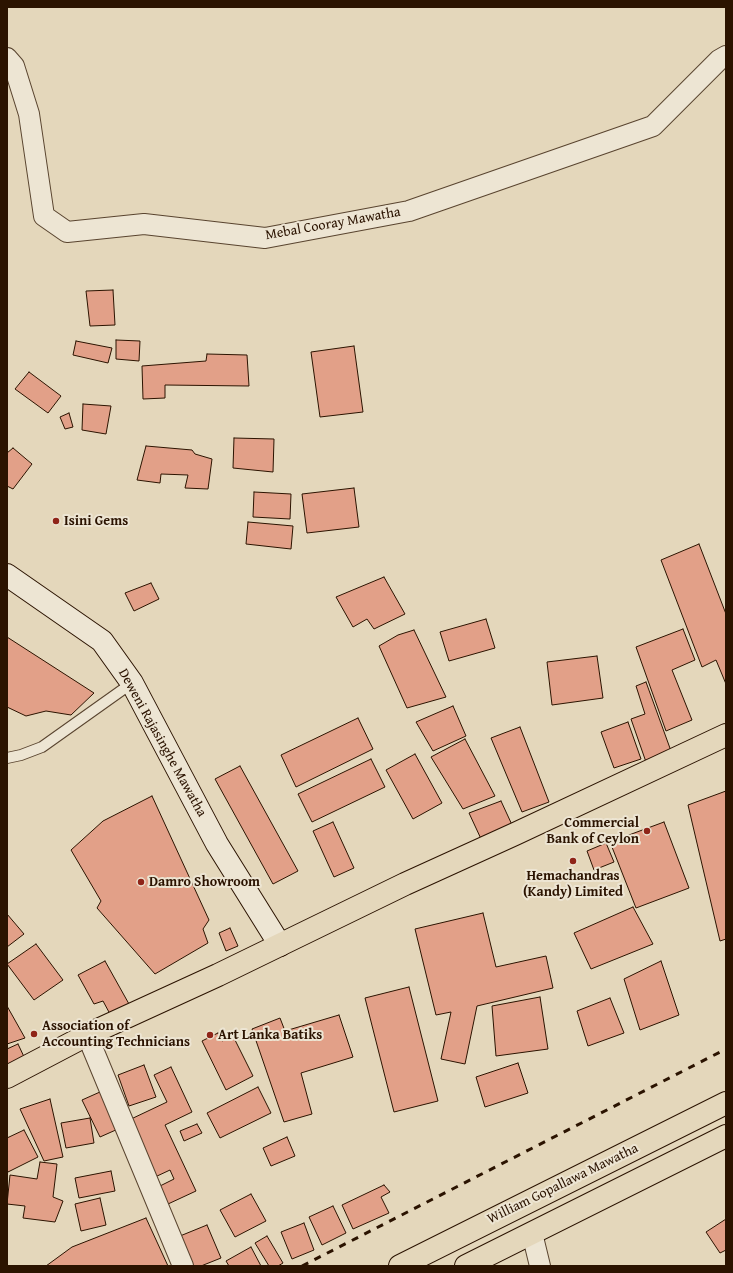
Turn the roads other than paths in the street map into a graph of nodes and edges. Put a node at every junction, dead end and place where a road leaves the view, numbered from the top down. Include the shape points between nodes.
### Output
1 (726, 56) edge
2 (7, 58) edge
3 (7, 575) edge
4 (132, 683) junction
5 (726, 734) edge
6 (7, 758) edge
7 (280, 945) junction
8 (87, 1035) junction
9 (7, 1077) edge
10 (726, 1102) edge
11 (726, 1136) edge
12 (532, 1233) junction
13 (183, 1266) edge
14 (400, 1266) edge
15 (466, 1266) edge
16 (540, 1266) edge

1 - 2 street, Mebal Cooray Mawatha via 653,126 409,211 265,238 144,224 67,232 44,216 29,114 14,66
3 - 4 street, Deweni Rajasinghe Mawatha via 102,641
4 - 6 lane via 42,747
4 - 7 street, Deweni Rajasinghe Mawatha via 217,844
5 - 7 main road
7 - 8 main road
8 - 9 main road
8 - 13 street
10 - 14 main road, William Gopallawa Mawatha
11 - 12 main road
12 - 15 main road
12 - 16 street

